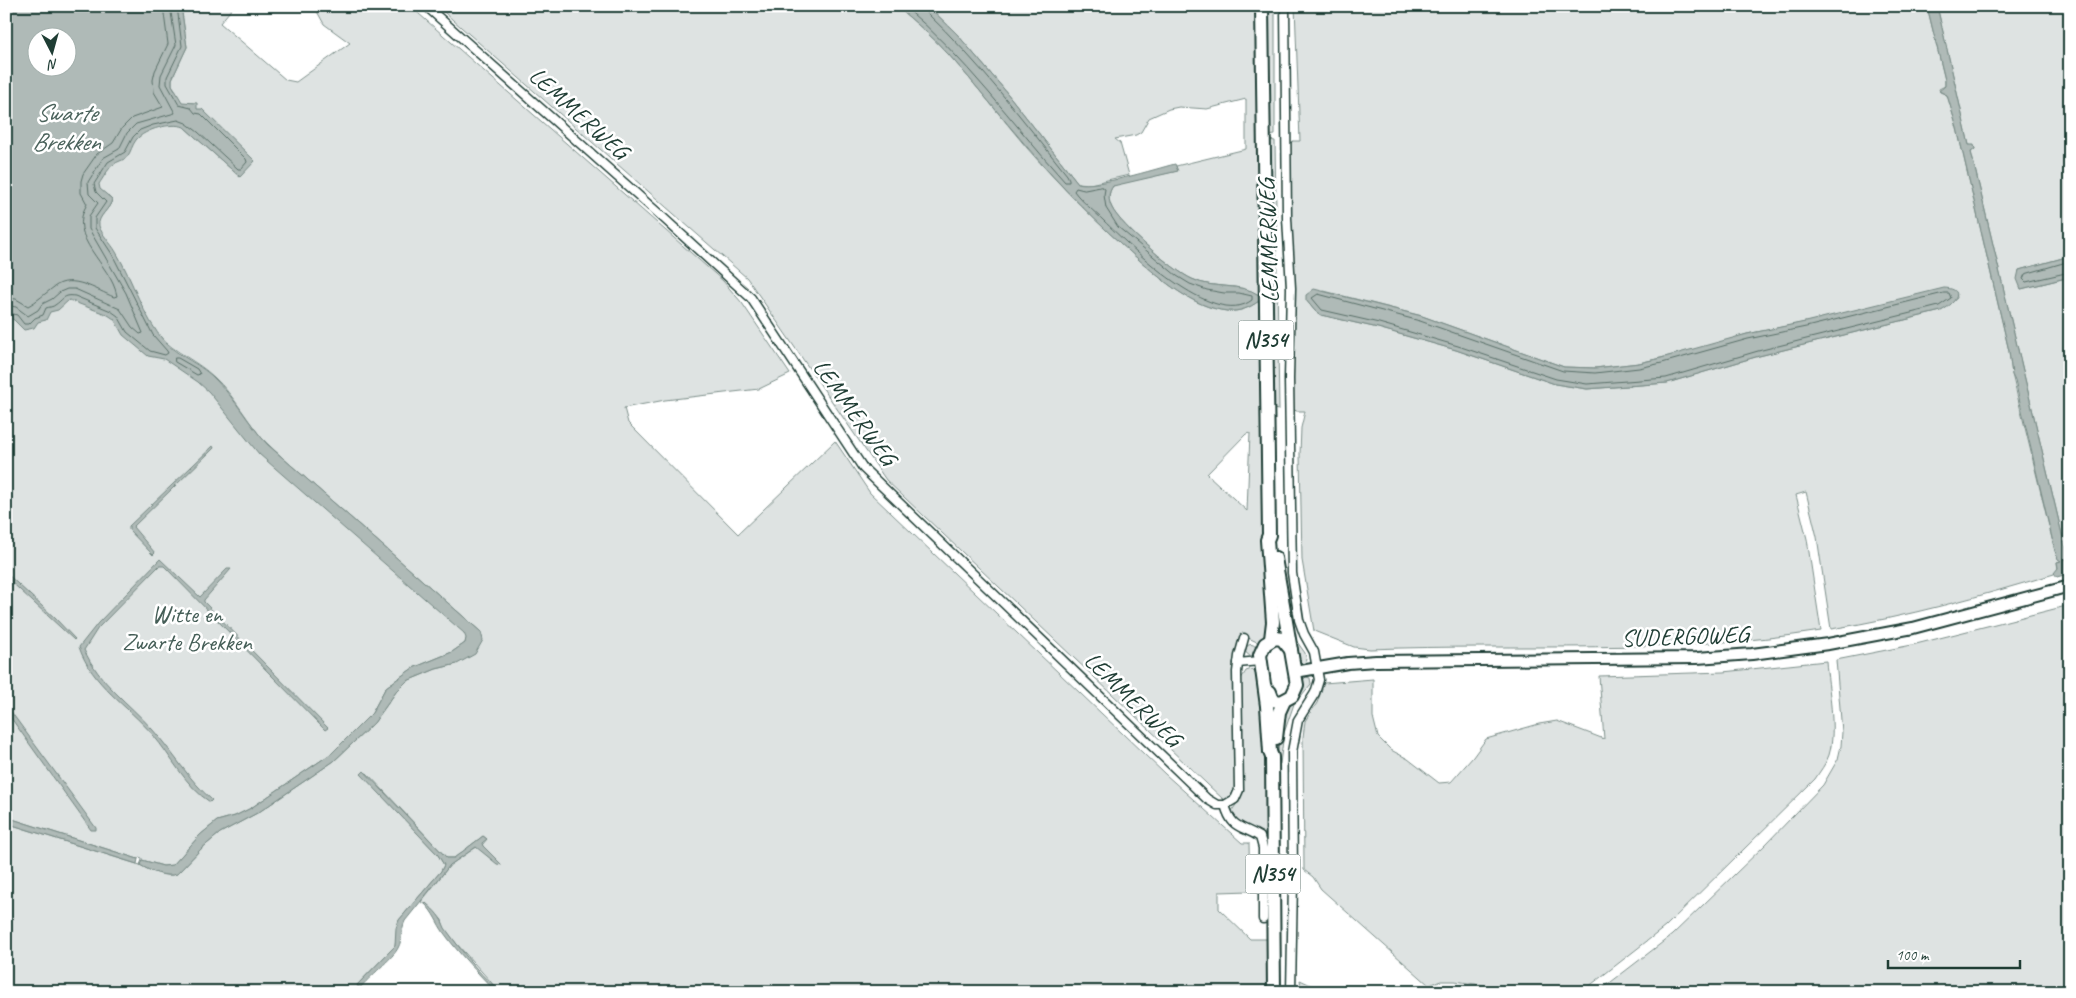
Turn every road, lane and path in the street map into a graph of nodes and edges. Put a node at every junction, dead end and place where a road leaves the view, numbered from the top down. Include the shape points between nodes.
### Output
1 (426, 6) edge
2 (1262, 6) edge
3 (1285, 6) edge
4 (1269, 535) junction
5 (2070, 586) edge
6 (1244, 638) dead end
7 (1271, 639) junction
8 (1292, 650) junction
9 (1260, 661) junction
10 (1238, 663) junction
11 (1317, 668) junction
12 (1295, 672) junction
13 (1265, 688) junction
14 (1284, 701) junction
15 (1272, 757) junction
16 (1225, 805) junction
17 (1263, 919) dead end
18 (1274, 992) edge
19 (1291, 992) edge

1 - 16 street, LEMMERWEG via 751,298 863,468 1207,799 1217,805
2 - 4 main road, LEMMERWEG / N354
3 - 11 street, LEMMERWEG via 1291,288 1292,573 1299,620 1314,652
4 - 7 main road, LEMMERWEG / N354
4 - 8 main road, LEMMERWEG / N354
5 - 11 street, SUDERGOWEG via 1913,628 1752,654 1697,658 1376,661
6 - 10 street
7 - 8 main road via 1282,639
7 - 9 main road, N354 via 1261,650
8 - 12 main road, N354
9 - 10 street
9 - 13 main road, N354
10 - 16 street via 1239,790 1235,799
11 - 12 street, SUDERGOWEG
11 - 19 street, LEMMERWEG via 1318,687 1298,720 1292,752
12 - 14 main road, N354 via 1295,692
13 - 14 main road via 1275,701
13 - 15 main road, N354
14 - 15 main road, N354 via 1279,712
15 - 18 main road, N354
16 - 17 street via 1232,822 1258,836 1262,842

